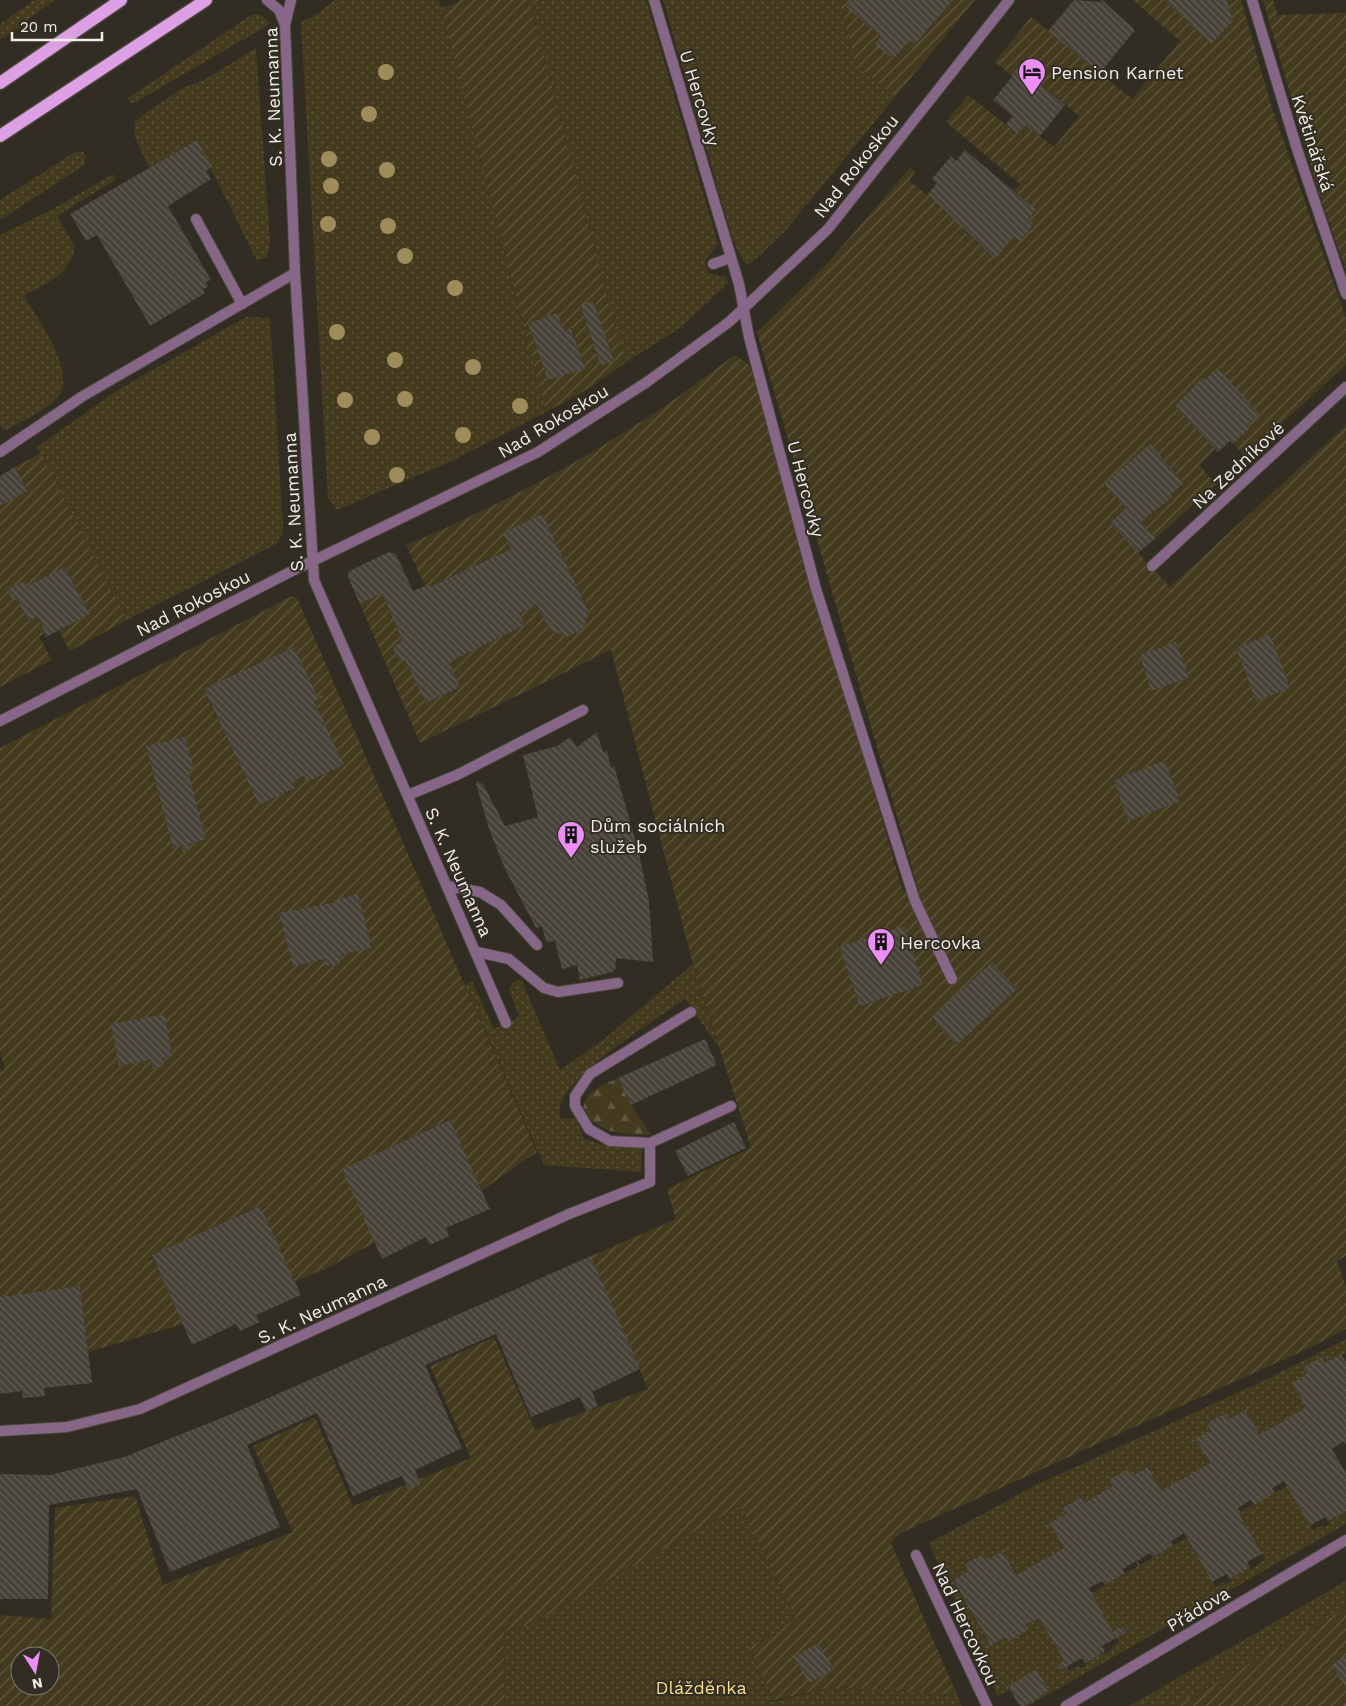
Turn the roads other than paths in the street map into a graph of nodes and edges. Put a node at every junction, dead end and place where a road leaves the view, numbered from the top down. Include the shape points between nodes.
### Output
1 (121, 0) edge
2 (267, 0) edge
3 (291, 0) edge
4 (654, 0) edge
5 (1009, 0) edge
6 (1252, 0) edge
7 (207, 1) edge
8 (285, 25) junction
9 (0, 82) edge
10 (0, 136) edge
11 (196, 219) dead end
12 (730, 258) junction
13 (713, 264) dead end
14 (296, 273) junction
15 (1346, 294) edge
16 (242, 304) junction
17 (743, 309) junction
18 (1346, 387) edge
19 (0, 452) edge
20 (312, 560) junction
21 (1152, 566) dead end
22 (583, 710) dead end
23 (0, 722) edge
24 (408, 795) junction
25 (447, 886) junction
26 (537, 946) dead end
27 (477, 952) junction
28 (952, 979) dead end
29 (618, 982) dead end
30 (690, 1012) dead end
31 (506, 1023) dead end
32 (731, 1106) dead end
33 (650, 1143) junction
34 (0, 1431) edge
35 (1346, 1540) edge
36 (916, 1556) dead end
37 (987, 1706) edge
38 (1066, 1706) edge

1 - 9 main road
2 - 8 street via 279,10
3 - 8 street, S. K. Neumanna
4 - 12 street, U Hercovky
5 - 17 street, Nad Rokoskou via 828,229
6 - 15 street, Květinářská via 1297,149
7 - 10 main road
8 - 14 street, S. K. Neumanna
11 - 16 street
12 - 13 street
12 - 17 street, U Hercovky
14 - 16 street
14 - 20 street, S. K. Neumanna
16 - 19 street via 83,396
17 - 20 street, Nad Rokoskou via 647,382 538,452
17 - 28 street, U Hercovky via 816,589 915,901
18 - 21 street, Na Zedníkové
20 - 23 street, Nad Rokoskou
20 - 24 street, S. K. Neumanna via 314,580
22 - 24 street via 457,775
24 - 25 street, S. K. Neumanna
25 - 26 street via 480,892 501,905
25 - 27 street, S. K. Neumanna
27 - 29 street via 509,959 544,988 558,992
27 - 31 street, S. K. Neumanna
30 - 33 street via 590,1074 575,1096 575,1106 589,1129 610,1141
32 - 33 street
33 - 34 street, S. K. Neumanna via 650,1182 569,1214 140,1410 67,1427
35 - 38 street, Přádova
36 - 37 street, Nad Hercovkou

